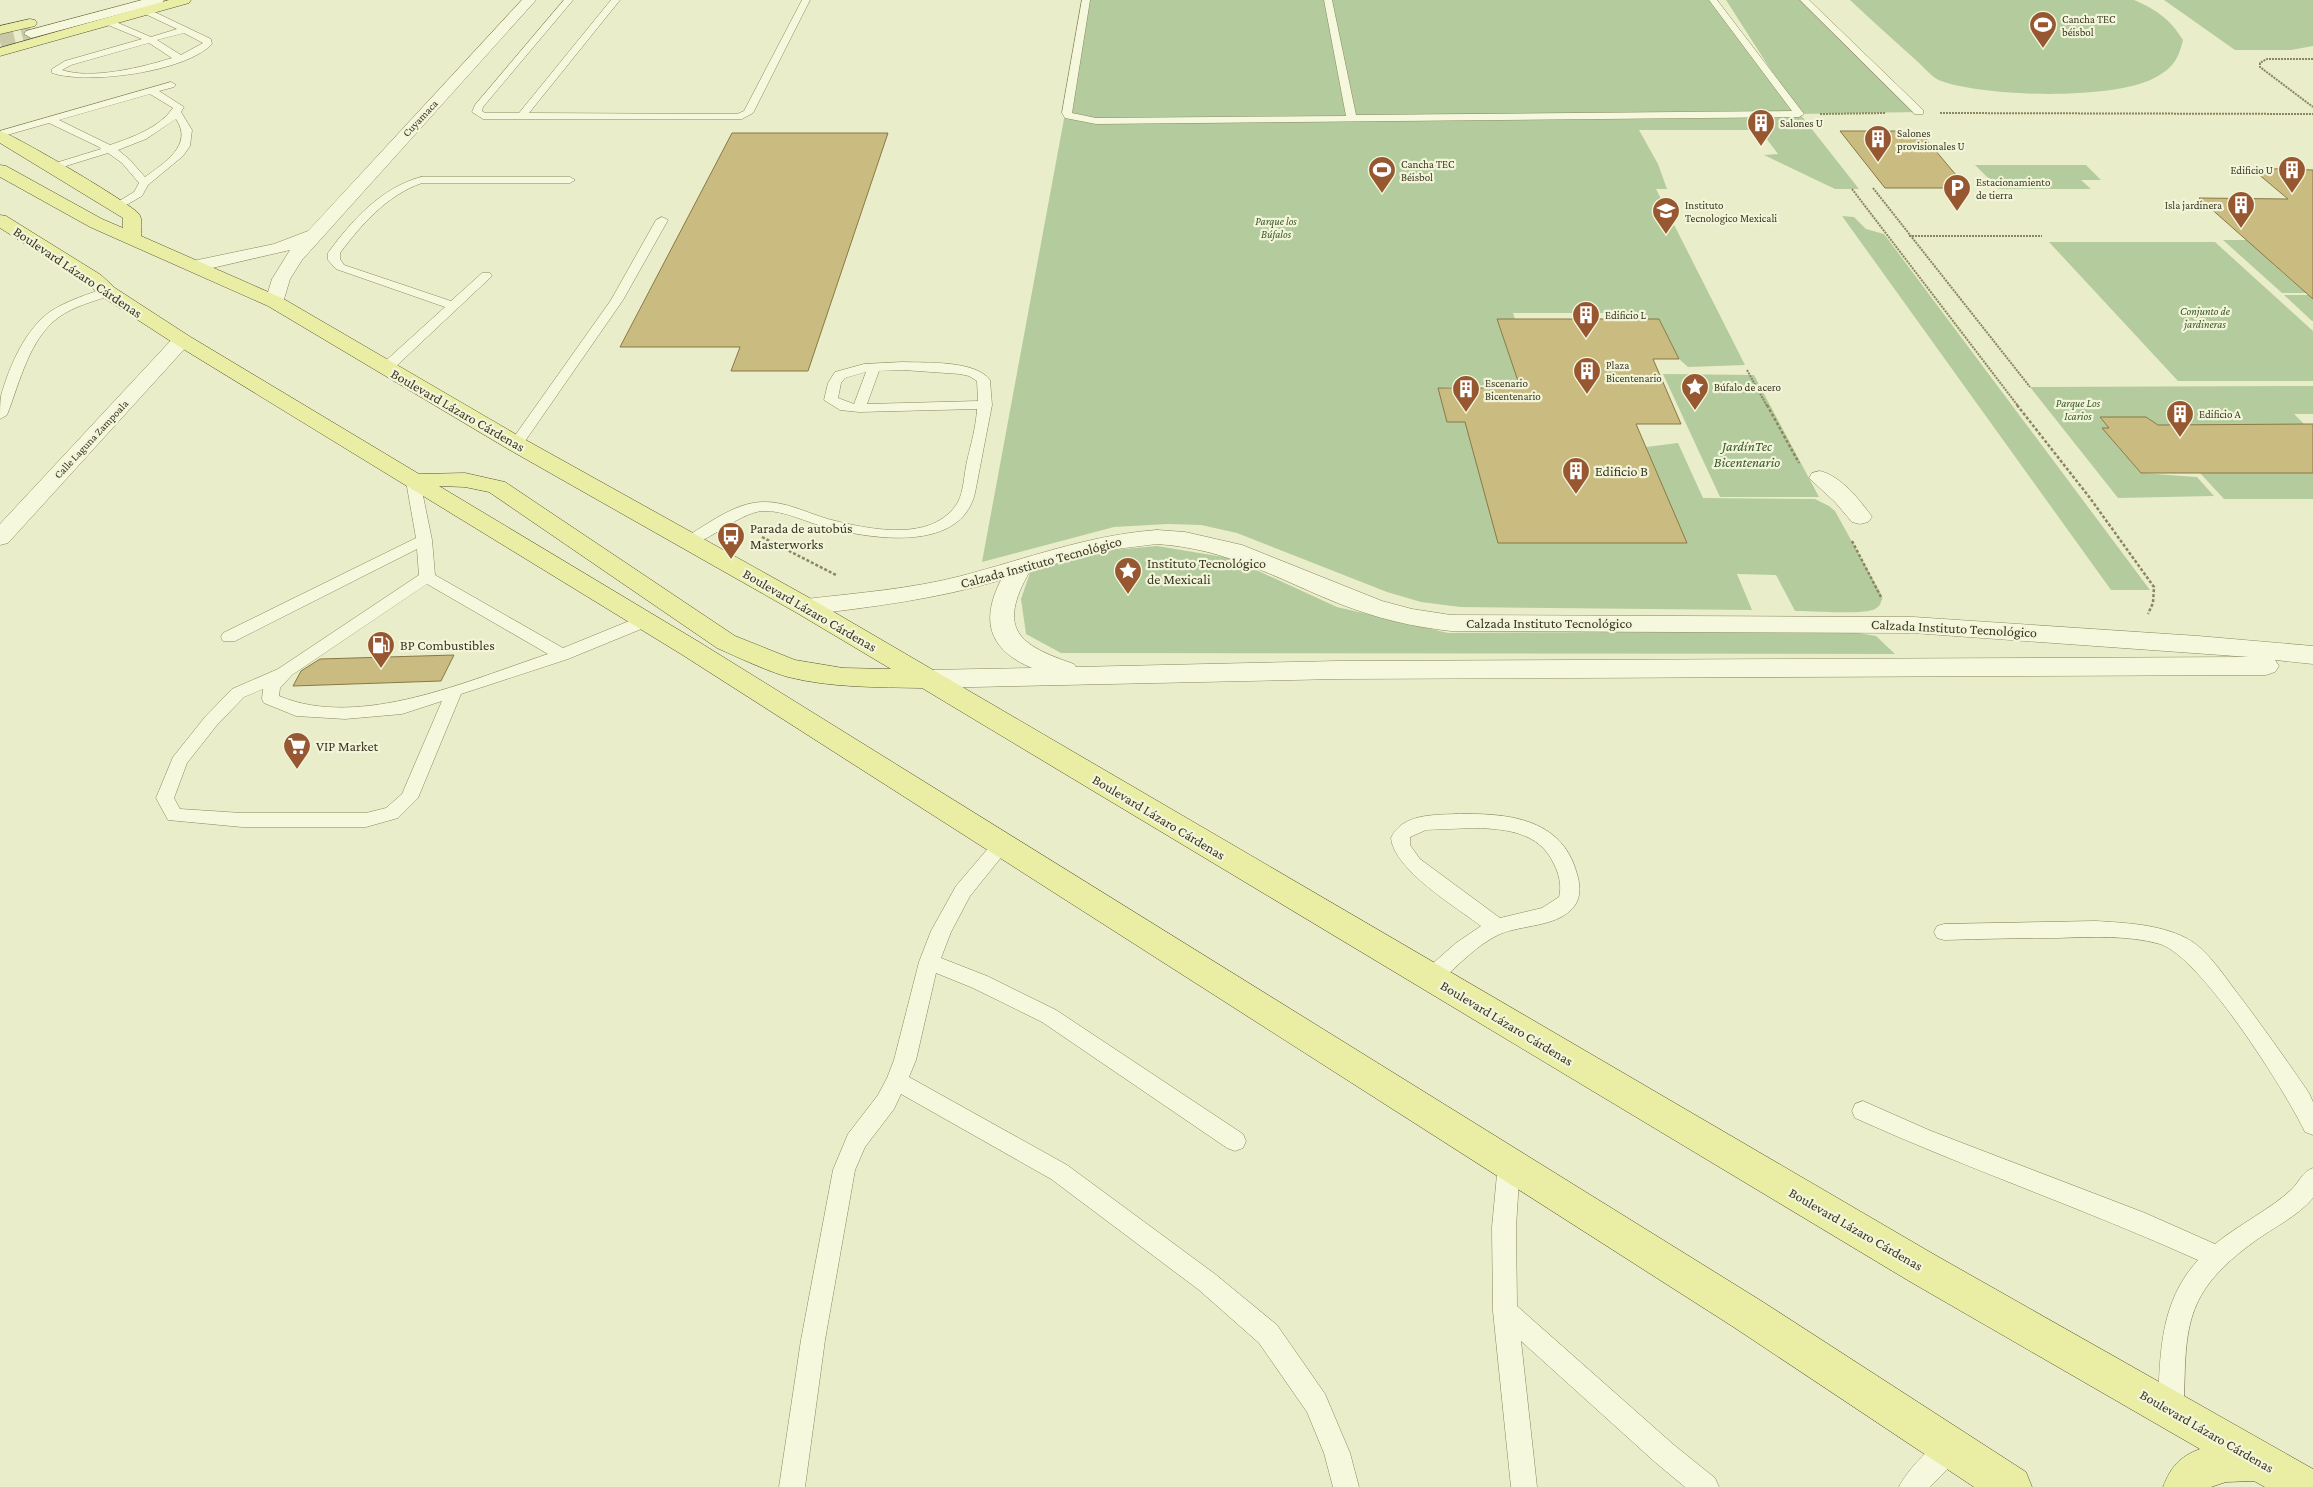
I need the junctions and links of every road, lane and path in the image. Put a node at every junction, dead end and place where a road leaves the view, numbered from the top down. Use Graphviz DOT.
graph roads {
  1 [pos="113,0"];
  2 [pos="157,0"];
  3 [pos="184,0"];
  4 [pos="528,0"];
  5 [pos="570,0"];
  6 [pos="616,0"];
  7 [pos="806,0"];
  8 [pos="1086,0"];
  9 [pos="1328,0"];
  10 [pos="1713,0"];
  11 [pos="1804,0"];
  12 [pos="141,5"];
  13 [pos="106,21"];
  14 [pos="31,28"];
  15 [pos="184,30"];
  16 [pos="0,31"];
  17 [pos="0,37"];
  18 [pos="150,39"];
  19 [pos="0,52"];
  20 [pos="180,59"];
  21 [pos="2313,59"];
  22 [pos="171,85"];
  23 [pos="152,91"];
  24 [pos="2313,107"];
  25 [pos="1919,112"];
  26 [pos="177,114"];
  27 [pos="1800,114"];
  28 [pos="2313,114"];
  29 [pos="522,116"];
  30 [pos="1351,117"];
  31 [pos="50,120"];
  32 [pos="0,135"];
  33 [pos="110,149"];
  34 [pos="53,167"];
  35 [pos="0,170"];
  36 [pos="570,180"];
  37 [pos="144,183"];
  38 [pos="1873,188"];
  39 [pos="1852,189"];
  40 [pos="117,206"];
  41 [pos="0,220"];
  42 [pos="662,220"];
  43 [pos="13,234"];
  44 [pos="312,235"];
  45 [pos="1909,236"];
  46 [pos="2042,236"];
  47 [pos="132,238"];
  48 [pos="195,266"];
  49 [pos="486,276"];
  50 [pos="108,292"];
  51 [pos="275,302"];
  52 [pos="453,306"];
  53 [pos="182,340"];
  54 [pos="874,367"];
  55 [pos="386,368"];
  56 [pos="1747,370"];
  57 [pos="2030,387"];
  58 [pos="985,405"];
  59 [pos="859,408"];
  60 [pos="0,415"];
  61 [pos="516,444"];
  62 [pos="1800,464"];
  63 [pos="1820,478"];
  64 [pos="414,481"];
  65 [pos="1860,517"];
  66 [pos="0,538"];
  67 [pos="424,540"];
  68 [pos="689,541"];
  69 [pos="1020,568"];
  70 [pos="427,577"];
  71 [pos="806,607"];
  72 [pos="2147,617"];
  73 [pos="645,621"];
  74 [pos="1883,624"];
  75 [pos="229,637"];
  76 [pos="562,655"];
  77 [pos="2313,655"];
  78 [pos="2313,665"];
  79 [pos="1907,668"];
  80 [pos="286,671"];
  81 [pos="1079,675"];
  82 [pos="928,679"];
  83 [pos="454,692"];
  84 [pos="1003,844"];
  85 [pos="1496,926"];
  86 [pos="1944,932"];
  87 [pos="929,962"];
  88 [pos="1430,978"];
  89 [pos="898,1081"];
  90 [pos="1863,1110"];
  91 [pos="2313,1125"];
  92 [pos="1235,1141"];
  93 [pos="1509,1164"];
  94 [pos="2313,1178"];
  95 [pos="2217,1257"];
  96 [pos="1505,1311"];
  97 [pos="2170,1410"];
  98 [pos="1951,1447"];
  99 [pos="2258,1460"];
  100 [pos="792,1487"];
  101 [pos="1346,1487"];
  102 [pos="1524,1487"];
  103 [pos="1706,1487"];
  104 [pos="1912,1487"];
  105 [pos="2012,1487"];
  106 [pos="2184,1487"];
  107 [pos="2305,1487"];
  1 -- 14 [label="street"];
  2 -- 14 [label="street"];
  3 -- 12 [label="main road"];
  4 -- 44 [label="street, Cuyamaca"];
  5 -- 29 [label="lane"];
  6 -- 29 [label="lane"];
  7 -- 29 [label="lane"];
  8 -- 30 [label="lane"];
  9 -- 30 [label="lane"];
  10 -- 27 [label="lane"];
  11 -- 25 [label="lane"];
  12 -- 13 [label="main road"];
  12 -- 15 [label="lane"];
  12 -- 17 [label="main road"];
  13 -- 18 [label="lane"];
  13 -- 19 [label="main road"];
  14 -- 16 [label="street"];
  15 -- 18 [label="lane"];
  15 -- 20 [label="lane"];
  18 -- 20 [label="lane"];
  18 -- 20 [label="lane"];
  21 -- 24 [label="path"];
  22 -- 23 [label="lane"];
  23 -- 26 [label="lane"];
  23 -- 31 [label="lane"];
  25 -- 27 [label="path"];
  25 -- 28 [label="path"];
  26 -- 33 [label="lane"];
  26 -- 37 [label="lane"];
  27 -- 30 [label="lane"];
  31 -- 32 [label="lane"];
  31 -- 33 [label="lane"];
  32 -- 34 [label="main road"];
  33 -- 34 [label="lane"];
  33 -- 37 [label="lane"];
  34 -- 40 [label="main road"];
  35 -- 47 [label="main road, Boulevard Lázaro Cárdenas"];
  36 -- 52 [label="lane"];
  37 -- 40 [label="lane"];
  38 -- 45 [label="path"];
  39 -- 72 [label="path"];
  40 -- 47 [label="main road"];
  41 -- 43 [label="main road, Boulevard Lázaro Cárdenas"];
  42 -- 61 [label="lane"];
  43 -- 50 [label="main road, Boulevard Lázaro Cárdenas"];
  44 -- 48 [label="street"];
  44 -- 51 [label="street, Cuyamaca"];
  45 -- 46 [label="path"];
  45 -- 57 [label="path"];
  47 -- 48 [label="main road, Boulevard Lázaro Cárdenas"];
  48 -- 51 [label="main road, Boulevard Lázaro Cárdenas"];
  49 -- 52 [label="lane"];
  50 -- 53 [label="main road, Boulevard Lázaro Cárdenas"];
  50 -- 60 [label="lane"];
  51 -- 55 [label="main road, Boulevard Lázaro Cárdenas"];
  52 -- 55 [label="lane"];
  53 -- 64 [label="main road, Boulevard Lázaro Cárdenas"];
  53 -- 66 [label="street, Calle Laguna Zampoala"];
  54 -- 58 [label="lane"];
  54 -- 59 [label="lane"];
  54 -- 59 [label="lane"];
  55 -- 61 [label="main road, Boulevard Lázaro Cárdenas"];
  56 -- 62 [label="path"];
  58 -- 59 [label="lane"];
  58 -- 68 [label="lane"];
  61 -- 68 [label="main road, Boulevard Lázaro Cárdenas"];
  63 -- 65 [label="street"];
  64 -- 67 [label="lane"];
  64 -- 73 [label="main road, Boulevard Lázaro Cárdenas"];
  64 -- 82 [label="main road"];
  67 -- 70 [label="lane"];
  67 -- 75 [label="lane"];
  68 -- 71 [label="main road, Boulevard Lázaro Cárdenas"];
  69 -- 71 [label="street, Calzada Instituto Tecnológico"];
  69 -- 74 [label="street, Calzada Instituto Tecnológico"];
  69 -- 81 [label="street"];
  70 -- 76 [label="lane"];
  70 -- 80 [label="lane"];
  71 -- 82 [label="main road, Boulevard Lázaro Cárdenas"];
  73 -- 76 [label="lane"];
  73 -- 84 [label="main road, Boulevard Lázaro Cárdenas"];
  74 -- 77 [label="street, Calzada Instituto Tecnológico"];
  74 -- 79 [label="street"];
  76 -- 83 [label="lane"];
  78 -- 79 [label="street"];
  79 -- 81 [label="street"];
  80 -- 83 [label="lane"];
  80 -- 83 [label="lane"];
  81 -- 82 [label="street"];
  82 -- 88 [label="main road, Boulevard Lázaro Cárdenas"];
  84 -- 87 [label="lane"];
  84 -- 93 [label="main road, Boulevard Lázaro Cárdenas"];
  85 -- 85 [label="lane"];
  85 -- 88 [label="lane"];
  86 -- 91 [label="lane"];
  87 -- 89 [label="lane"];
  87 -- 92 [label="lane"];
  88 -- 97 [label="main road, Boulevard Lázaro Cárdenas"];
  89 -- 100 [label="lane"];
  89 -- 101 [label="lane"];
  90 -- 95 [label="lane"];
  93 -- 96 [label="lane"];
  93 -- 98 [label="main road, Boulevard Lázaro Cárdenas"];
  94 -- 95 [label="lane"];
  95 -- 97 [label="lane"];
  96 -- 102 [label="lane"];
  96 -- 103 [label="lane"];
  97 -- 99 [label="main road, Boulevard Lázaro Cárdenas"];
  98 -- 104 [label="lane"];
  98 -- 105 [label="main road, Boulevard Lázaro Cárdenas"];
  99 -- 106 [label="main road"];
  99 -- 107 [label="main road, Boulevard Lázaro Cárdenas"];
}
